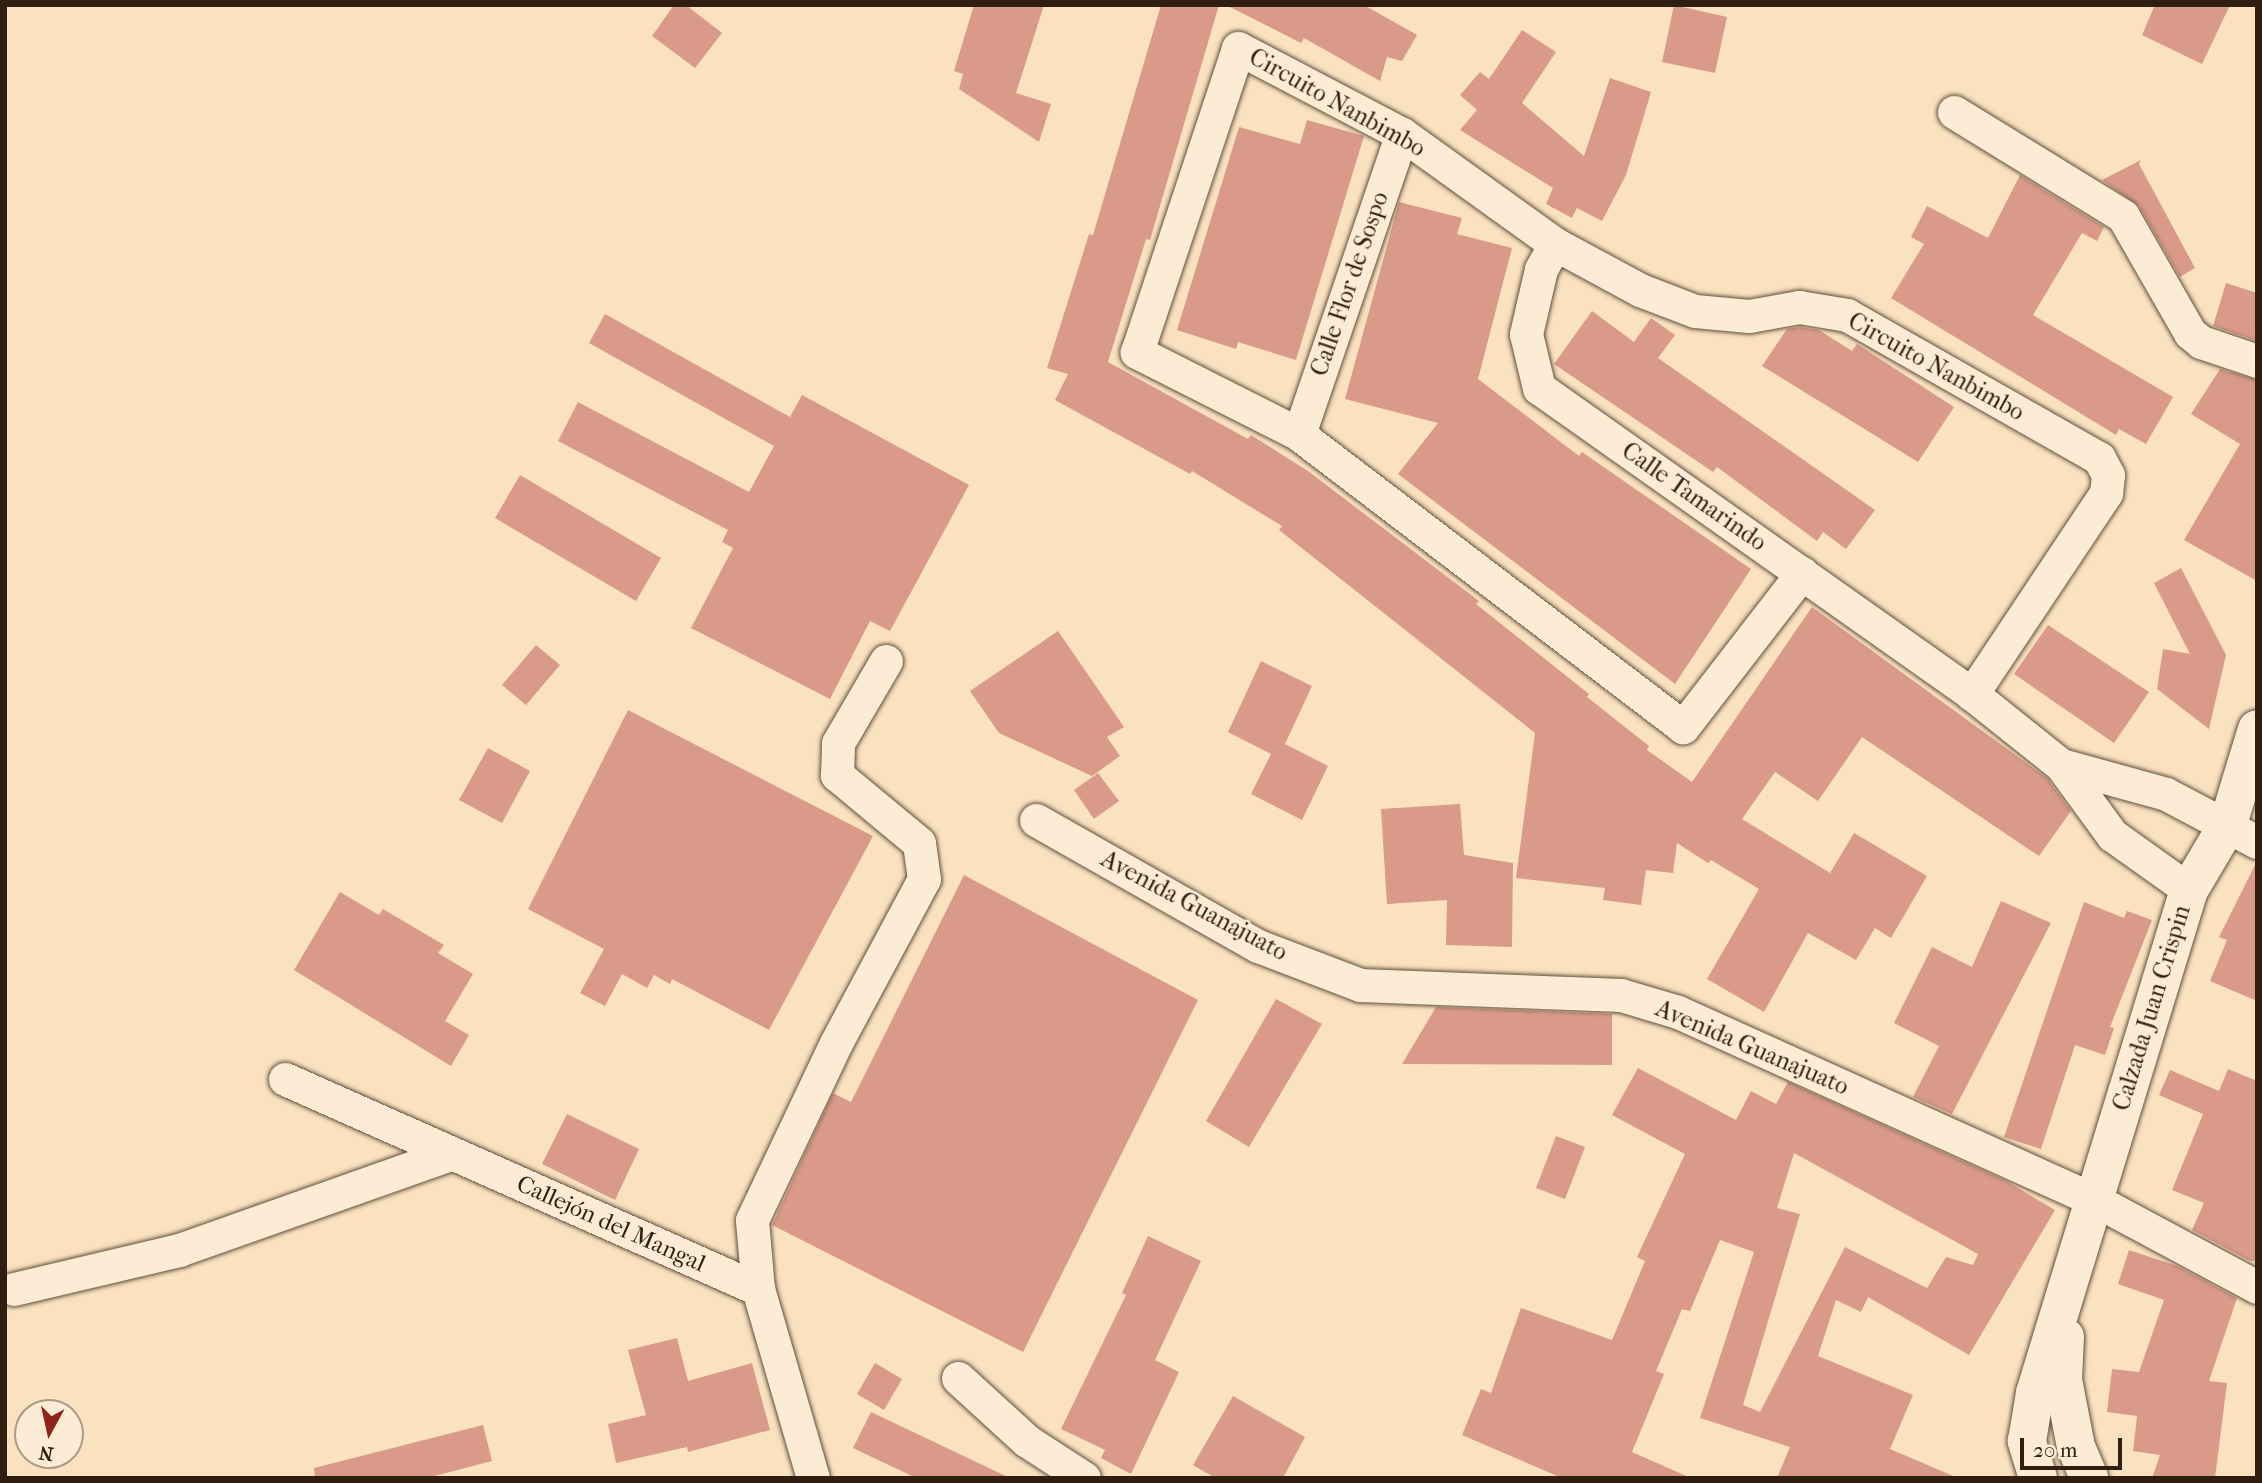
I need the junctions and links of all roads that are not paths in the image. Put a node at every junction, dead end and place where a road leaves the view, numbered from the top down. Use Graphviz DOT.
graph roads {
  1 [pos="1954,112"];
  2 [pos="1402,134"];
  3 [pos="1555,244"];
  4 [pos="2257,361"];
  5 [pos="1299,434"];
  6 [pos="1802,572"];
  7 [pos="886,661"];
  8 [pos="1972,694"];
  9 [pos="2257,729"];
  10 [pos="2061,765"];
  11 [pos="1036,820"];
  12 [pos="2242,833"];
  13 [pos="2189,890"];
  14 [pos="285,1079"];
  15 [pos="450,1154"];
  16 [pos="2093,1199"];
  17 [pos="2257,1287"];
  18 [pos="14,1289"];
  19 [pos="758,1289"];
  20 [pos="2067,1294"];
  21 [pos="958,1378"];
  22 [pos="813,1478"];
  23 [pos="1084,1478"];
  24 [pos="2038,1478"];
  25 [pos="2089,1478"];
  1 -- 4 [label="street"];
  2 -- 3 [label="street, Circuito Nanbimbo"];
  2 -- 5 [label="street, Calle Flor de Sospo"];
  2 -- 5 [label="street, Circuito Nanbimbo"];
  3 -- 6 [label="street, Calle Tamarindo"];
  3 -- 8 [label="street, Circuito Nanbimbo"];
  5 -- 6 [label="street, Circuito Nanbimbo"];
  6 -- 8 [label="street, Calle Tamarindo"];
  7 -- 19 [label="street"];
  8 -- 10 [label="street"];
  9 -- 12 [label="main road, Calzada Juan Crispin"];
  10 -- 12 [label="street"];
  10 -- 13 [label="street"];
  11 -- 16 [label="street, Avenida Guanajuato"];
  12 -- 13 [label="main road, Calzada Juan Crispin"];
  13 -- 16 [label="main road, Calzada Juan Crispin"];
  14 -- 15 [label="street, Callejón del Mangal"];
  15 -- 18 [label="street"];
  15 -- 19 [label="street, Callejón del Mangal"];
  16 -- 17 [label="street, Avenida Guanajuato"];
  16 -- 20 [label="main road, Calzada Juan Crispin"];
  19 -- 22 [label="street"];
  20 -- 24 [label="main road, Calzada Juan Crispin"];
  20 -- 25 [label="main road, Calzada Juan Crispin"];
  21 -- 23 [label="street"];
}
